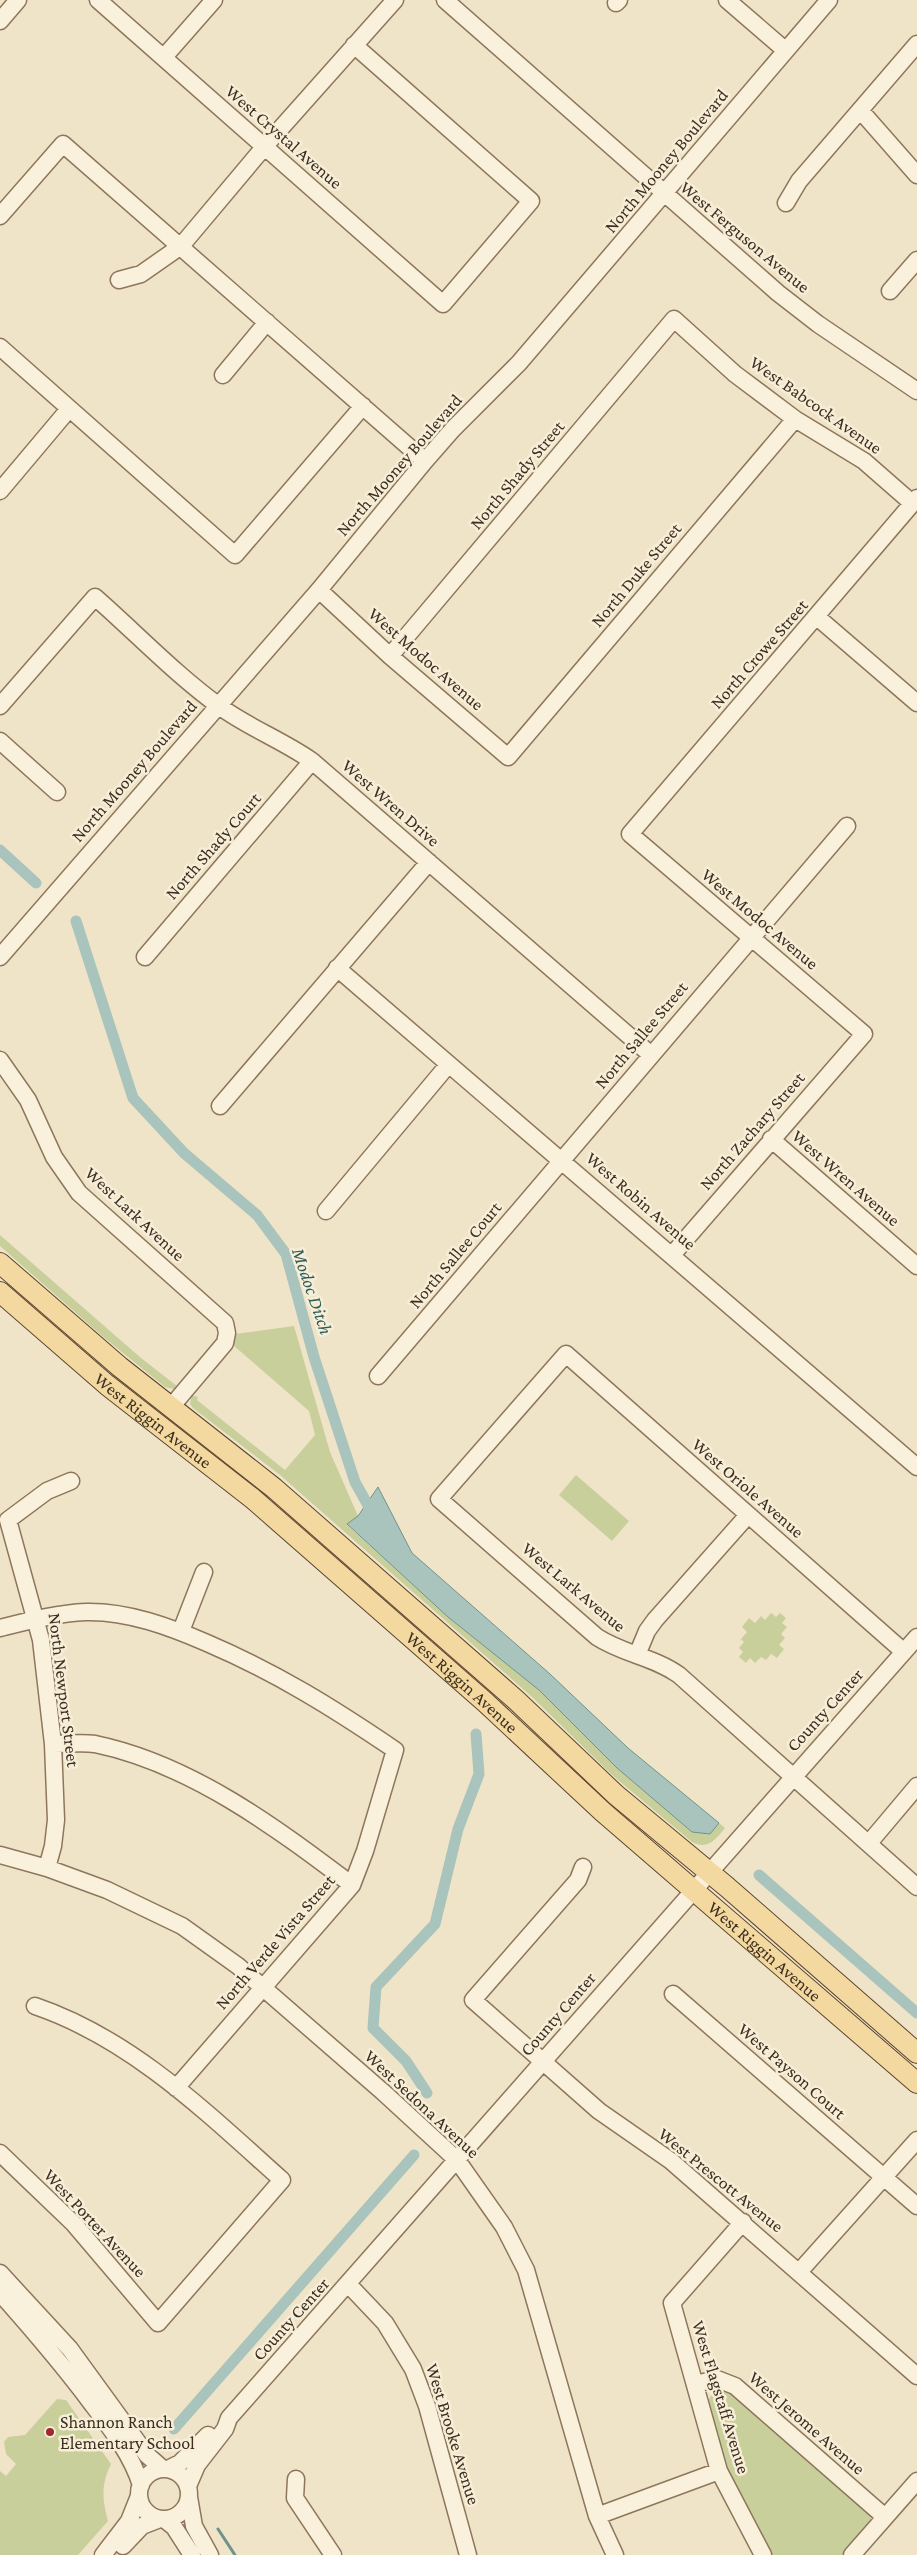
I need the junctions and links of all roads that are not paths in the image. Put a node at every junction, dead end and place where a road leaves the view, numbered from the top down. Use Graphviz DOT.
graph roads {
  1 [pos="18,0"];
  2 [pos="98,0"];
  3 [pos="214,0"];
  4 [pos="396,0"];
  5 [pos="445,0"];
  6 [pos="727,0"];
  7 [pos="829,0"];
  8 [pos="0,21"];
  9 [pos="917,44"];
  10 [pos="354,45"];
  11 [pos="786,50"];
  12 [pos="164,57"];
  13 [pos="860,110"];
  14 [pos="264,146"];
  15 [pos="917,175"];
  16 [pos="664,194"];
  17 [pos="786,203"];
  18 [pos="0,216"];
  19 [pos="182,246"];
  20 [pos="917,260"];
  21 [pos="119,280"];
  22 [pos="890,291"];
  23 [pos="674,320"];
  24 [pos="267,322"];
  25 [pos="0,347"];
  26 [pos="223,375"];
  27 [pos="917,391"];
  28 [pos="363,406"];
  29 [pos="70,409"];
  30 [pos="795,419"];
  31 [pos="425,461"];
  32 [pos="0,491"];
  33 [pos="915,500"];
  34 [pos="319,590"];
  35 [pos="817,617"];
  36 [pos="390,656"];
  37 [pos="917,703"];
  38 [pos="218,705"];
  39 [pos="0,706"];
  40 [pos="0,741"];
  41 [pos="508,758"];
  42 [pos="312,761"];
  43 [pos="57,792"];
  44 [pos="847,826"];
  45 [pos="630,834"];
  46 [pos="429,862"];
  47 [pos="750,936"];
  48 [pos="3,948"];
  49 [pos="145,957"];
  50 [pos="337,968"];
  51 [pos="864,1034"];
  52 [pos="650,1054"];
  53 [pos="0,1060"];
  54 [pos="448,1064"];
  55 [pos="220,1106"];
  56 [pos="771,1139"];
  57 [pos="562,1160"];
  58 [pos="326,1211"];
  59 [pos="672,1254"];
  60 [pos="0,1263"];
  61 [pos="917,1266"];
  62 [pos="0,1292"];
  63 [pos="566,1354"];
  64 [pos="378,1376"];
  65 [pos="171,1407"];
  66 [pos="917,1467"];
  67 [pos="71,1481"];
  68 [pos="748,1514"];
  69 [pos="204,1572"];
  70 [pos="36,1620"];
  71 [pos="0,1628"];
  72 [pos="181,1632"];
  73 [pos="917,1637"];
  74 [pos="904,1652"];
  75 [pos="637,1655"];
  76 [pos="53,1744"];
  77 [pos="793,1776"];
  78 [pos="917,1786"];
  79 [pos="869,1843"];
  80 [pos="0,1855"];
  81 [pos="583,1867"];
  82 [pos="47,1868"];
  83 [pos="709,1871"];
  84 [pos="352,1885"];
  85 [pos="917,1887"];
  86 [pos="693,1889"];
  87 [pos="262,1988"];
  88 [pos="673,1994"];
  89 [pos="35,2006"];
  90 [pos="917,2053"];
  91 [pos="543,2061"];
  92 [pos="917,2083"];
  93 [pos="176,2088"];
  94 [pos="917,2140"];
  95 [pos="0,2153"];
  96 [pos="457,2160"];
  97 [pos="884,2177"];
  98 [pos="917,2206"];
  99 [pos="742,2222"];
  100 [pos="800,2272"];
  101 [pos="0,2273"];
  102 [pos="348,2284"];
  103 [pos="0,2293"];
  104 [pos="917,2376"];
  105 [pos="695,2384"];
  106 [pos="229,2418"];
  107 [pos="165,2469"];
  108 [pos="718,2470"];
  109 [pos="296,2479"];
  110 [pos="917,2481"];
  111 [pos="140,2491"];
  112 [pos="189,2492"];
  113 [pos="597,2516"];
  114 [pos="885,2517"];
  115 [pos="162,2519"];
  116 [pos="103,2555"];
  117 [pos="115,2555"];
  118 [pos="192,2555"];
  119 [pos="210,2555"];
  120 [pos="333,2555"];
  121 [pos="468,2555"];
  122 [pos="615,2555"];
  123 [pos="763,2555"];
  124 [pos="852,2555"];
  1 -- 8 [label="street"];
  2 -- 12 [label="street, West Crystal Avenue"];
  3 -- 12 [label="street"];
  4 -- 10 [label="street"];
  5 -- 16 [label="street, West Ferguson Avenue"];
  6 -- 11 [label="street"];
  7 -- 11 [label="street, North Mooney Boulevard"];
  9 -- 13 [label="street"];
  10 -- 14 [label="street"];
  10 -- 14 [label="street, West Crystal Avenue"];
  11 -- 16 [label="street, North Mooney Boulevard"];
  12 -- 14 [label="street, West Crystal Avenue"];
  13 -- 15 [label="street"];
  13 -- 17 [label="street"];
  14 -- 19 [label="street"];
  16 -- 27 [label="street, West Ferguson Avenue"];
  16 -- 31 [label="street, North Mooney Boulevard"];
  18 -- 19 [label="street"];
  19 -- 21 [label="street"];
  19 -- 24 [label="street"];
  20 -- 22 [label="street"];
  23 -- 30 [label="street, West Babcock Avenue"];
  23 -- 36 [label="street, North Shady Street"];
  24 -- 26 [label="street"];
  24 -- 28 [label="street"];
  25 -- 29 [label="street"];
  28 -- 29 [label="street"];
  28 -- 31 [label="street"];
  29 -- 32 [label="street"];
  30 -- 33 [label="street, West Babcock Avenue"];
  30 -- 41 [label="street, North Duke Street"];
  31 -- 34 [label="street, North Mooney Boulevard"];
  33 -- 35 [label="street, North Crowe Street"];
  34 -- 36 [label="street, West Modoc Avenue"];
  34 -- 38 [label="street, North Mooney Boulevard"];
  35 -- 37 [label="street"];
  35 -- 45 [label="street, North Crowe Street"];
  36 -- 41 [label="street, West Modoc Avenue"];
  38 -- 39 [label="street, West Wren Drive"];
  38 -- 42 [label="street, West Wren Drive"];
  38 -- 48 [label="street, North Mooney Boulevard"];
  40 -- 43 [label="street"];
  42 -- 46 [label="street, West Wren Drive"];
  42 -- 49 [label="street, North Shady Court"];
  44 -- 47 [label="street"];
  45 -- 47 [label="street, West Modoc Avenue"];
  46 -- 50 [label="street"];
  46 -- 52 [label="street, West Wren Drive"];
  47 -- 51 [label="street, West Modoc Avenue"];
  47 -- 52 [label="street, North Sallee Street"];
  50 -- 54 [label="street, West Robin Avenue"];
  50 -- 55 [label="street"];
  51 -- 56 [label="street, North Zachary Street"];
  52 -- 57 [label="street, North Sallee Street"];
  53 -- 65 [label="street, West Lark Avenue"];
  54 -- 57 [label="street, West Robin Avenue"];
  54 -- 58 [label="street"];
  56 -- 59 [label="street, North Zachary Street"];
  56 -- 61 [label="street, West Wren Avenue"];
  57 -- 59 [label="street, West Robin Avenue"];
  57 -- 64 [label="street, North Sallee Court"];
  59 -- 66 [label="street, West Robin Avenue"];
  60 -- 65 [label="main road, West Riggin Avenue"];
  62 -- 86 [label="main road, West Riggin Avenue"];
  63 -- 68 [label="street, West Oriole Avenue"];
  63 -- 75 [label="street, West Lark Avenue"];
  65 -- 83 [label="main road, West Riggin Avenue"];
  67 -- 70 [label="street, North Newport Street"];
  68 -- 74 [label="street, West Oriole Avenue"];
  68 -- 75 [label="street"];
  69 -- 72 [label="street"];
  70 -- 71 [label="street"];
  70 -- 72 [label="street"];
  70 -- 76 [label="street, North Newport Street"];
  72 -- 84 [label="street, North Verde Vista Street"];
  73 -- 74 [label="street, County Center"];
  74 -- 77 [label="street, County Center"];
  75 -- 77 [label="street, West Lark Avenue"];
  76 -- 82 [label="street, North Newport Street"];
  76 -- 84 [label="street"];
  77 -- 79 [label="street, West Lark Avenue"];
  77 -- 83 [label="street, County Center"];
  78 -- 79 [label="street"];
  79 -- 85 [label="street, West Lark Avenue"];
  80 -- 82 [label="street, West Sedona Avenue"];
  81 -- 91 [label="street, West Prescott Avenue"];
  82 -- 87 [label="street, West Sedona Avenue"];
  83 -- 86 [label="street, County Center"];
  83 -- 90 [label="main road, West Riggin Avenue"];
  84 -- 87 [label="street, North Verde Vista Street"];
  86 -- 91 [label="street, County Center"];
  86 -- 92 [label="main road, West Riggin Avenue"];
  87 -- 93 [label="street, North Verde Vista Street"];
  87 -- 96 [label="street, West Sedona Avenue"];
  88 -- 97 [label="street, West Payson Court"];
  89 -- 93 [label="street"];
  91 -- 96 [label="street, County Center"];
  91 -- 99 [label="street, West Prescott Avenue"];
  93 -- 95 [label="street, West Porter Avenue"];
  94 -- 97 [label="street"];
  96 -- 102 [label="street, County Center"];
  96 -- 113 [label="street, West Sedona Avenue"];
  97 -- 98 [label="street, West Payson Court"];
  97 -- 100 [label="street"];
  99 -- 100 [label="street, West Prescott Avenue"];
  99 -- 105 [label="street, West Flagstaff Avenue"];
  100 -- 104 [label="street, West Prescott Avenue"];
  101 -- 107 [label="street"];
  102 -- 106 [label="street, County Center"];
  102 -- 121 [label="street, West Brooke Avenue"];
  103 -- 111 [label="street"];
  105 -- 108 [label="street, West Flagstaff Avenue"];
  105 -- 114 [label="street, West Jerome Avenue"];
  106 -- 107 [label="street, County Center"];
  106 -- 112 [label="street, County Center"];
  107 -- 111 [label="street"];
  107 -- 112 [label="street"];
  108 -- 113 [label="street"];
  108 -- 123 [label="street, West Flagstaff Avenue"];
  109 -- 120 [label="street"];
  110 -- 114 [label="street"];
  111 -- 115 [label="street"];
  111 -- 116 [label="street"];
  112 -- 115 [label="street"];
  112 -- 119 [label="street"];
  113 -- 122 [label="street, West Sedona Avenue"];
  114 -- 124 [label="street"];
  115 -- 117 [label="street"];
  115 -- 118 [label="street"];
}
